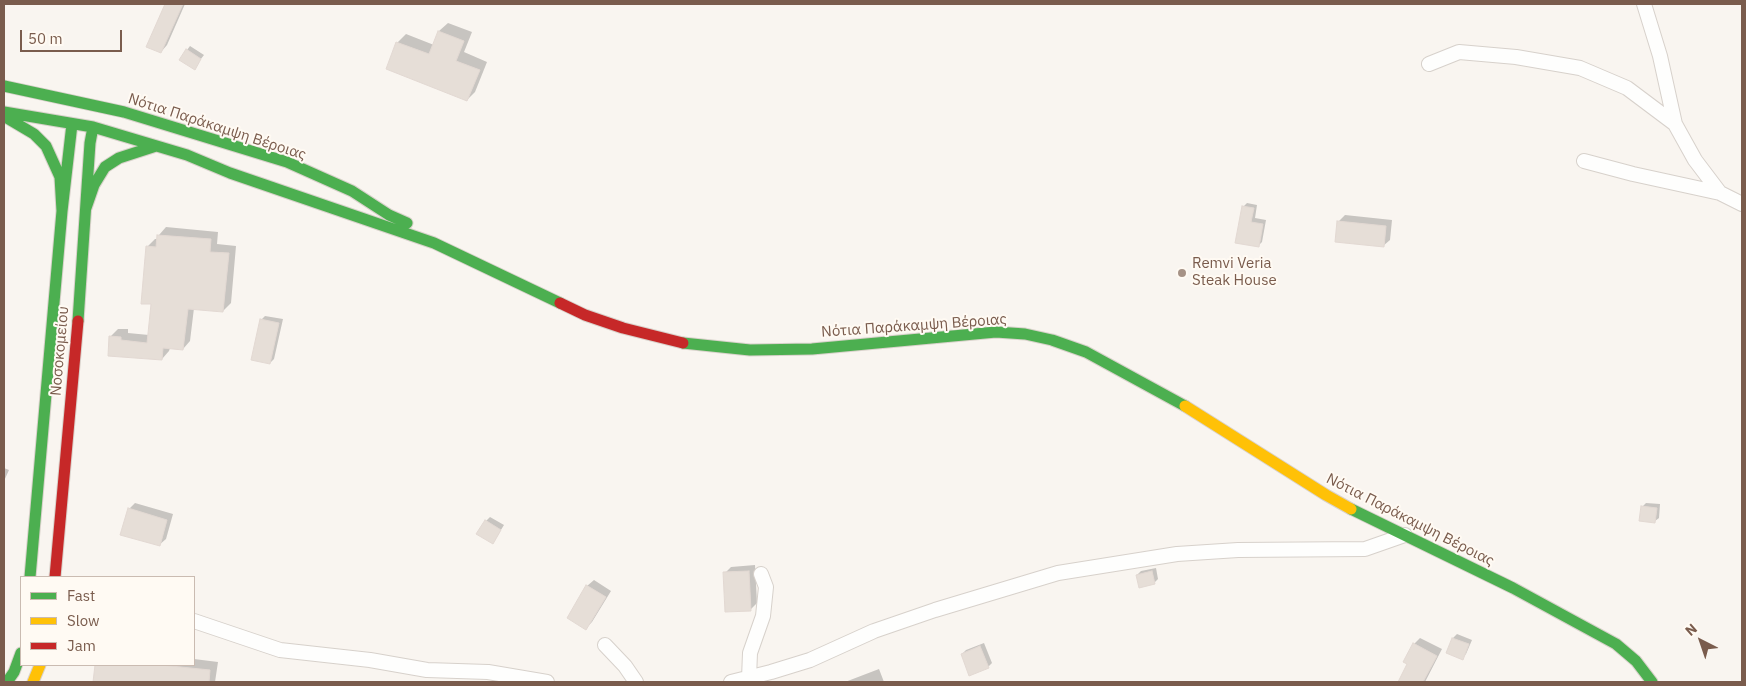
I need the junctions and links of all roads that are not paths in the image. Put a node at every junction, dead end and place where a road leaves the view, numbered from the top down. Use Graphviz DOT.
graph roads {
  1 [pos="1644,4"];
  2 [pos="1429,64"];
  3 [pos="4,86"];
  4 [pos="92,104"];
  5 [pos="4,112"];
  6 [pos="4,117"];
  7 [pos="72,124"];
  8 [pos="1675,124"];
  9 [pos="93,127"];
  10 [pos="156,146"];
  11 [pos="1584,161"];
  12 [pos="1720,193"];
  13 [pos="1742,204"];
  14 [pos="86,208"];
  15 [pos="62,211"];
  16 [pos="434,243"];
  17 [pos="1405,535"];
  18 [pos="761,574"];
  19 [pos="30,576"];
  20 [pos="55,576"];
  21 [pos="195,621"];
  22 [pos="605,645"];
  23 [pos="20,656"];
  24 [pos="40,666"];
  25 [pos="749,678"];
  26 [pos="7,682"];
  27 [pos="33,682"];
  28 [pos="547,682"];
  29 [pos="636,682"];
  30 [pos="731,682"];
  31 [pos="1652,682"];
  1 -- 8 [label="street"];
  2 -- 8 [label="street"];
  3 -- 4 [label="main road, Νότια Παράκαμψη Βέροιας"];
  4 -- 7 [label="main road"];
  4 -- 9 [label="main road, Νοσοκομείου"];
  4 -- 16 [label="main road, Νότια Παράκαμψη Βέροιας"];
  5 -- 7 [label="main road, Νότια Παράκαμψη Βέροιας"];
  6 -- 15 [label="main road"];
  7 -- 9 [label="main road, Νότια Παράκαμψη Βέροιας"];
  7 -- 15 [label="main road"];
  8 -- 12 [label="street"];
  9 -- 10 [label="main road, Νότια Παράκαμψη Βέροιας"];
  9 -- 14 [label="main road, Νοσοκομείου"];
  10 -- 14 [label="main road"];
  10 -- 16 [label="main road, Νότια Παράκαμψη Βέροιας"];
  11 -- 12 [label="street"];
  12 -- 13 [label="street"];
  14 -- 20 [label="main road, Νοσοκομείου"];
  15 -- 19 [label="main road, Νοσοκομείου"];
  16 -- 17 [label="main road, Νότια Παράκαμψη Βέροιας"];
  17 -- 25 [label="street"];
  17 -- 31 [label="main road, Νότια Παράκαμψη Βέροιας"];
  18 -- 25 [label="street"];
  21 -- 28 [label="street"];
  22 -- 29 [label="street"];
  23 -- 26 [label="main road"];
  24 -- 27 [label="main road"];
  25 -- 30 [label="street"];
}
